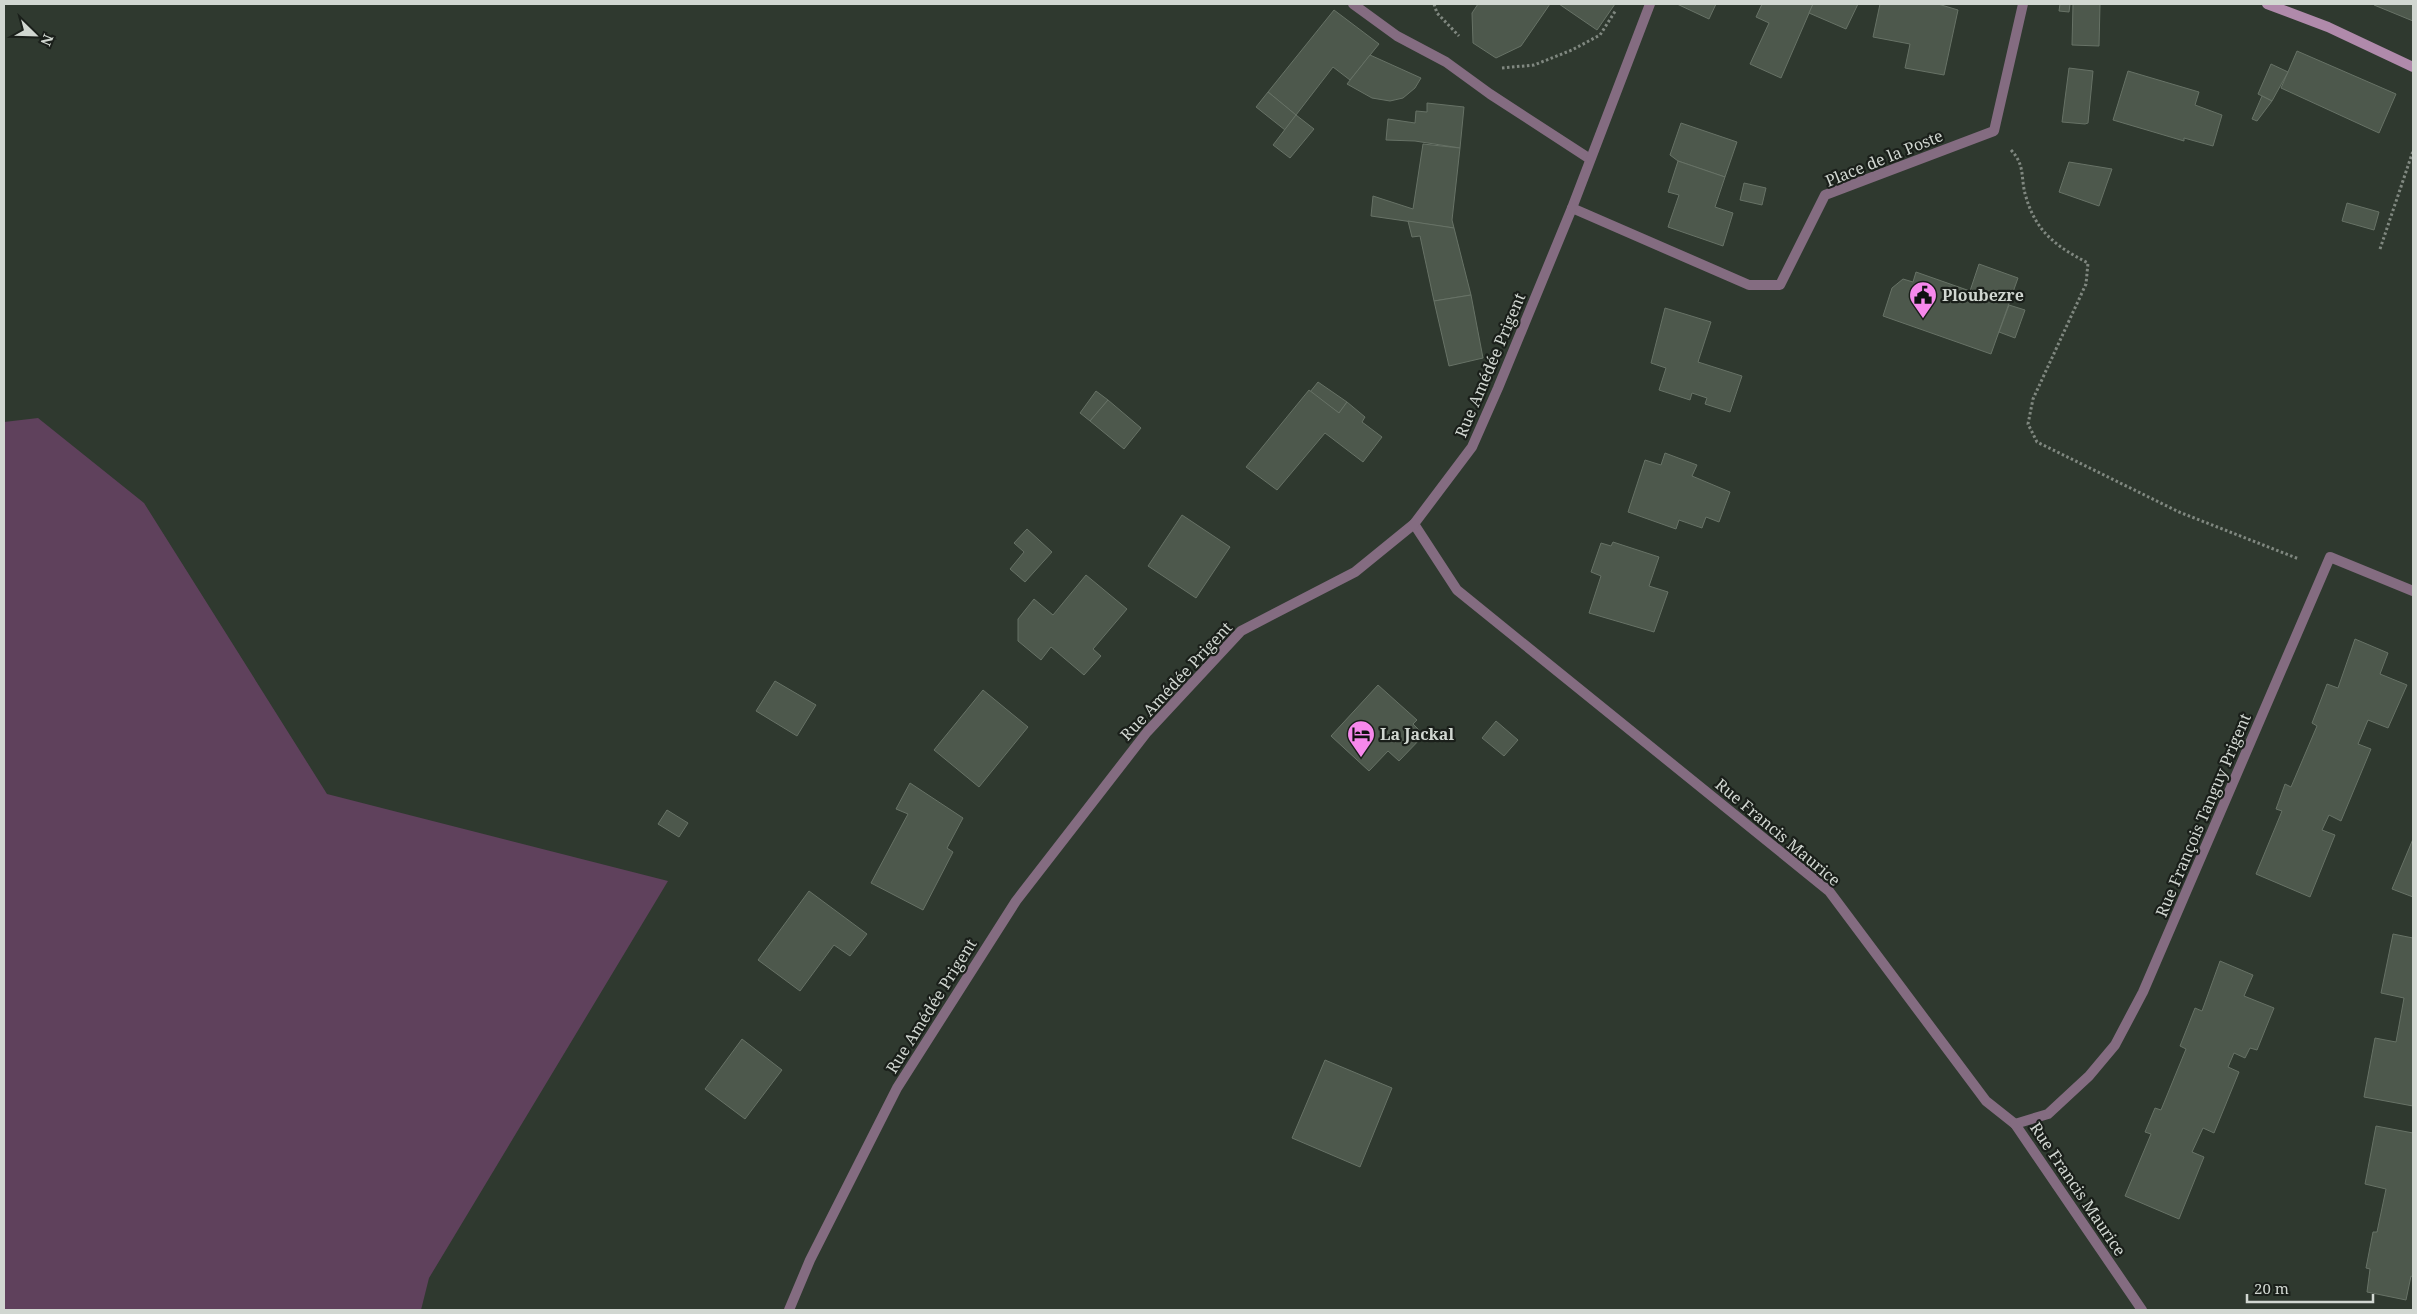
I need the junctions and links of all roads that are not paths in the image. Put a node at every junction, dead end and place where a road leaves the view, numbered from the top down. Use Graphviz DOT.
graph roads {
  1 [pos="1354,4"];
  2 [pos="1650,4"];
  3 [pos="2022,4"];
  4 [pos="2267,4"];
  5 [pos="2413,67"];
  6 [pos="1590,159"];
  7 [pos="1572,208"];
  8 [pos="1414,524"];
  9 [pos="2413,591"];
  10 [pos="2015,1124"];
  11 [pos="789,1310"];
  12 [pos="2142,1310"];
  1 -- 6 [label="street"];
  2 -- 6 [label="street, Rue Amédée Prigent"];
  3 -- 7 [label="street, Place de la Poste"];
  4 -- 5 [label="main road"];
  6 -- 7 [label="street, Rue Amédée Prigent"];
  7 -- 8 [label="street, Rue Amédée Prigent"];
  8 -- 10 [label="street, Rue Francis Maurice"];
  8 -- 11 [label="street, Rue Amédée Prigent"];
  9 -- 10 [label="street, Rue François Tanguy Prigent"];
  10 -- 12 [label="street, Rue Francis Maurice"];
}
